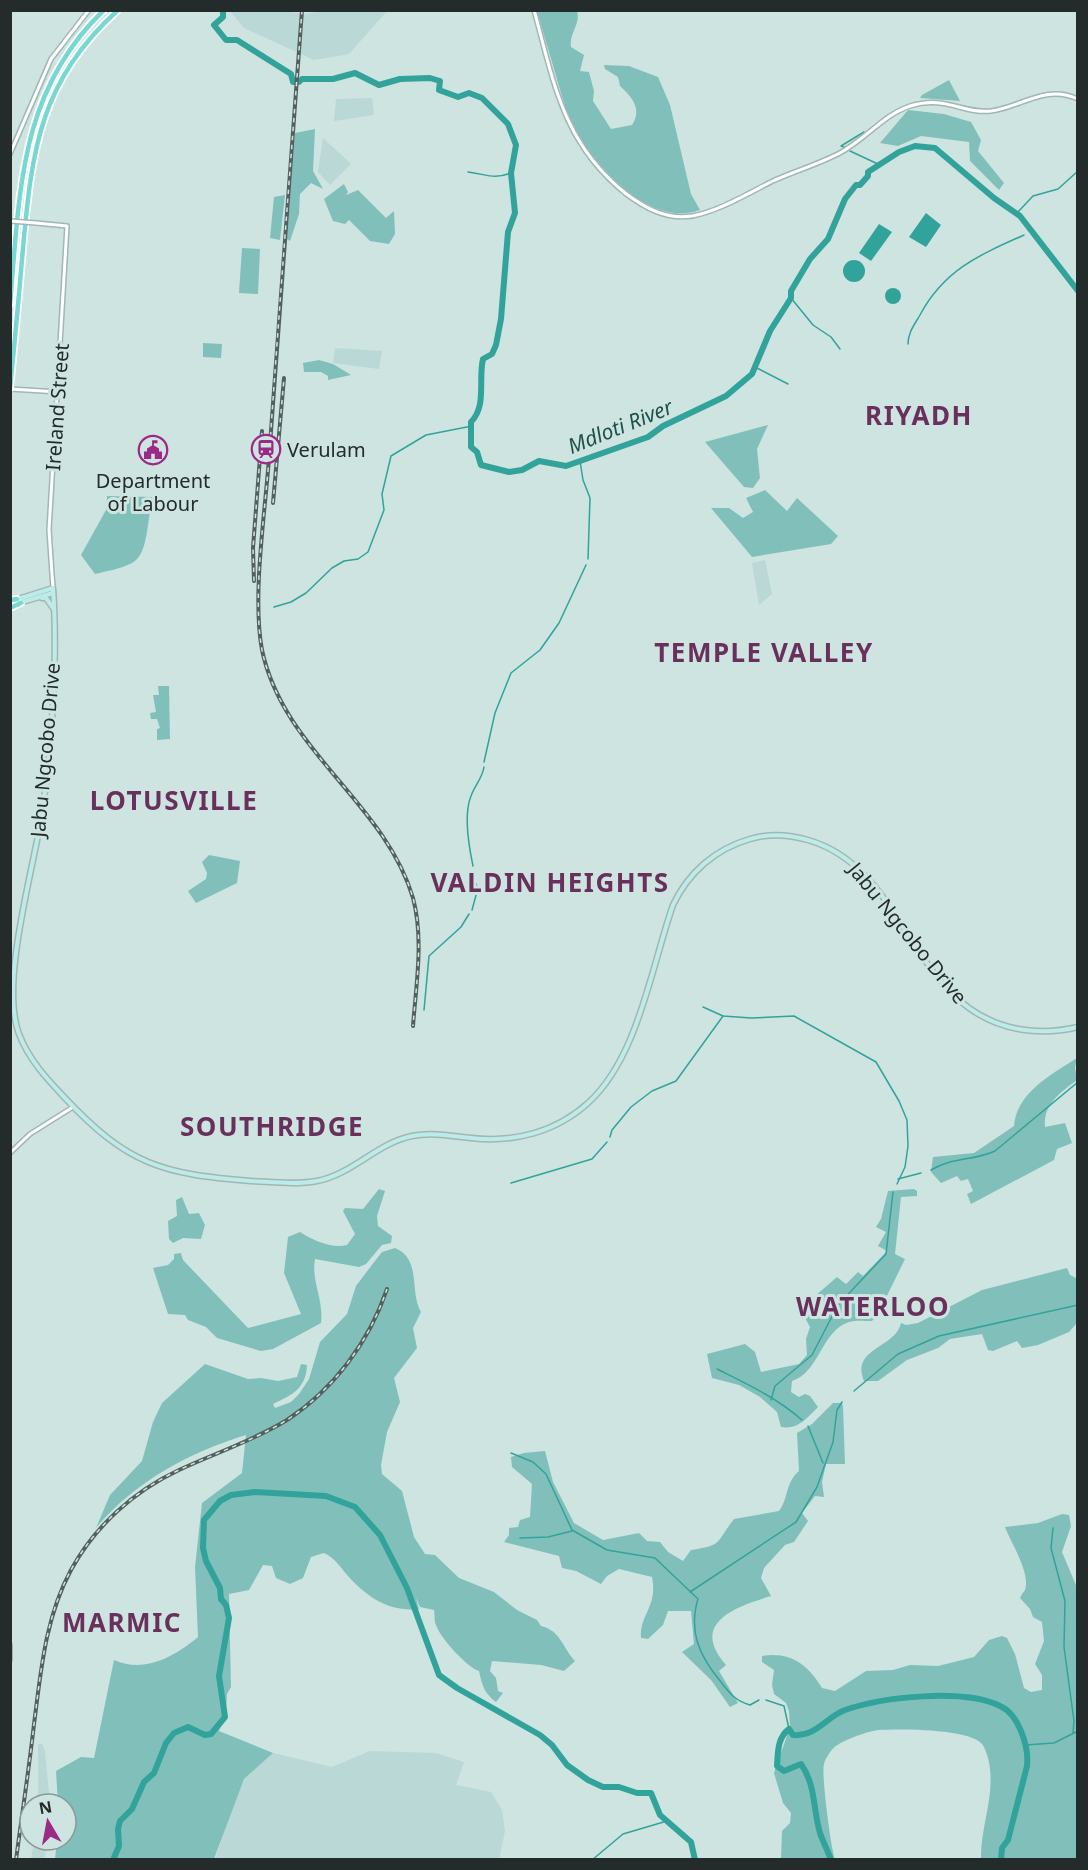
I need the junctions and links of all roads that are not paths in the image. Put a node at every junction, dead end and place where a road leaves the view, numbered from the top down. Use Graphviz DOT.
graph roads {
  1 [pos="89,10"];
  2 [pos="104,10"];
  3 [pos="118,10"];
  4 [pos="534,10"];
  5 [pos="1077,99"];
  6 [pos="10,154"];
  7 [pos="11,221"];
  8 [pos="10,304"];
  9 [pos="10,388"];
  10 [pos="59,392"];
  11 [pos="53,591"];
  12 [pos="36,598"];
  13 [pos="10,600"];
  14 [pos="19,601"];
  15 [pos="10,607"];
  16 [pos="54,611"];
  17 [pos="1077,1027"];
  18 [pos="73,1107"];
  19 [pos="10,1153"];
  20 [pos="10,1645"];
  21 [pos="10,1660"];
  1 -- 6 [label="street"];
  2 -- 8 [label="main road"];
  3 -- 9 [label="main road"];
  4 -- 5 [label="street"];
  7 -- 10 [label="street, Ireland Street, bridge"];
  9 -- 10 [label="street"];
  10 -- 11 [label="street, Ireland Street"];
  11 -- 12 [label="main road"];
  11 -- 14 [label="main road"];
  11 -- 16 [label="main road, Jabu Ngcobo Drive"];
  12 -- 14 [label="main road"];
  12 -- 16 [label="main road"];
  13 -- 14 [label="main road"];
  14 -- 15 [label="main road"];
  16 -- 18 [label="main road, Jabu Ngcobo Drive"];
  17 -- 18 [label="main road, Jabu Ngcobo Drive"];
  18 -- 19 [label="street"];
  20 -- 21 [label="street"];
}
